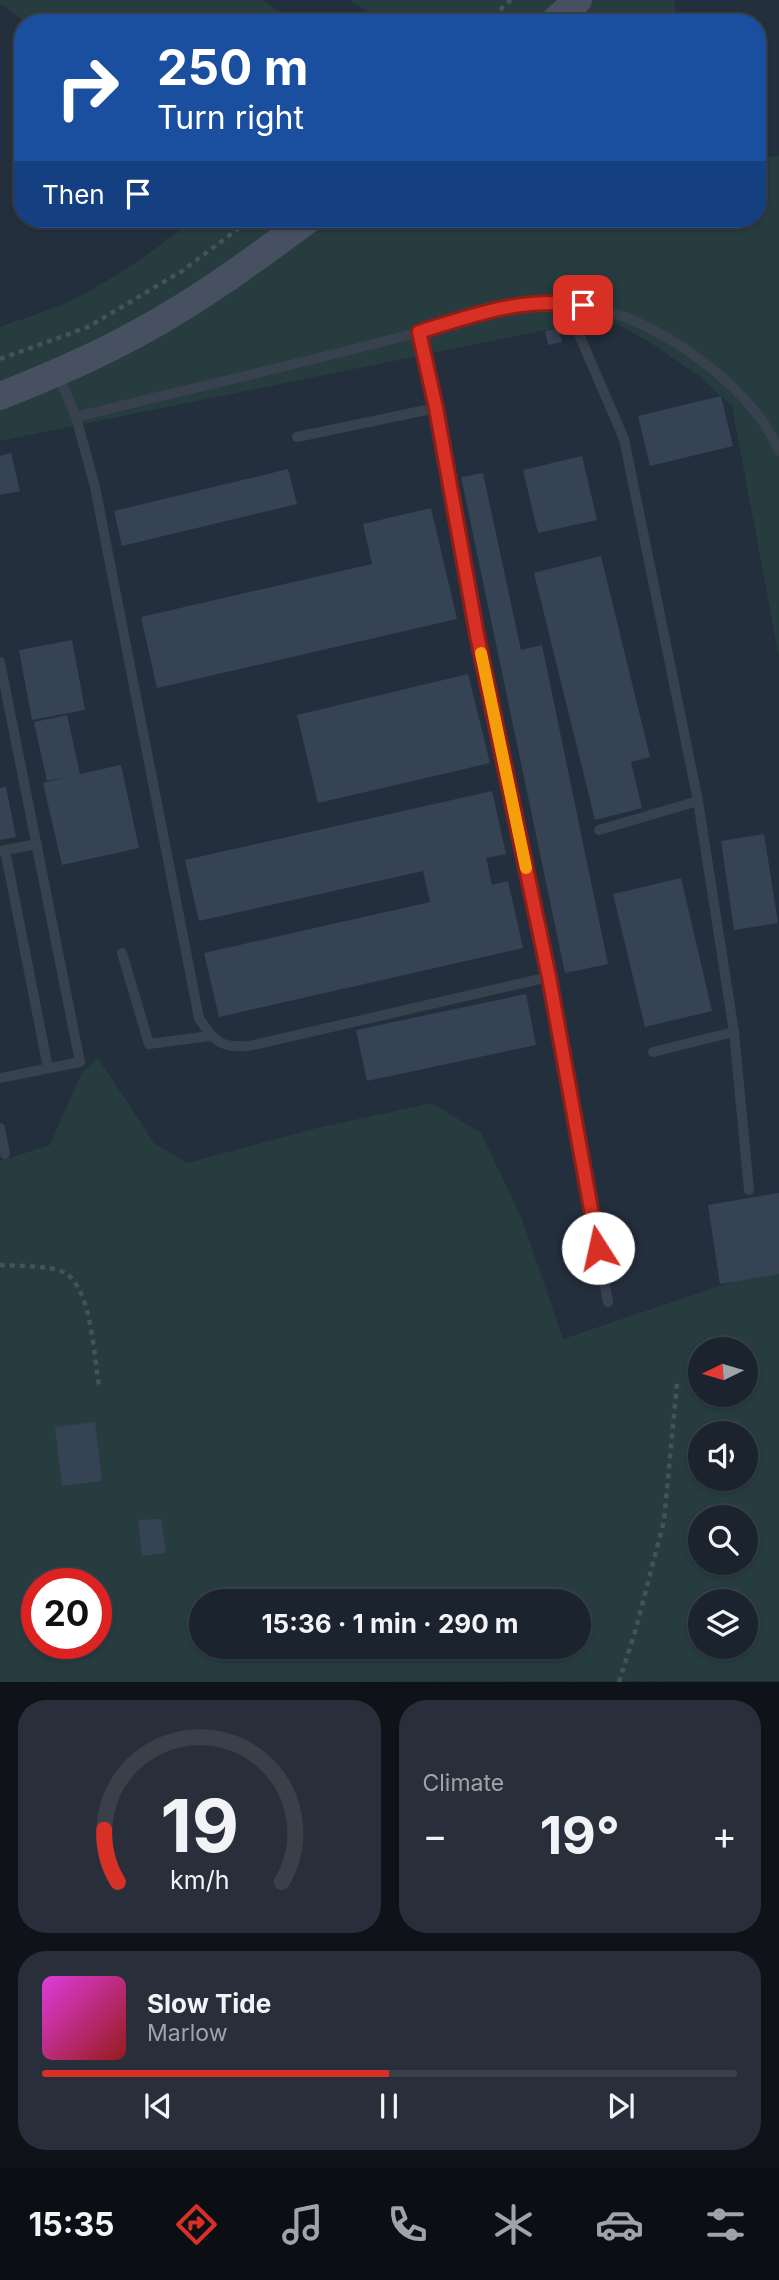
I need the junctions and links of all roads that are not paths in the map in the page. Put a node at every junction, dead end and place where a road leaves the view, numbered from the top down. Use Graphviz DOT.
graph roads {
  1 [pos="579,0"];
  2 [pos="563,14"];
  3 [pos="296,228"];
  4 [pos="565,302"];
  5 [pos="419,332"];
  6 [pos="57,373"];
  7 [pos="0,396"];
  8 [pos="436,408"];
  9 [pos="76,417"];
  10 [pos="297,437"];
  11 [pos="779,451"];
  12 [pos="0,662"];
  13 [pos="698,801"];
  14 [pos="599,830"];
  15 [pos="37,844"];
  16 [pos="3,850"];
  17 [pos="122,953"];
  18 [pos="549,977"];
  19 [pos="734,1032"];
  20 [pos="210,1036"];
  21 [pos="653,1052"];
  22 [pos="48,1068"];
  23 [pos="0,1078"];
  24 [pos="0,1128"];
  25 [pos="5,1154"];
  26 [pos="748,1190"];
  27 [pos="608,1302"];
  1 -- 2 [label="main road"];
  3 -- 6 [label="main road"];
  4 -- 5 [label="lane"];
  4 -- 11 [label="lane"];
  4 -- 13 [label="lane"];
  5 -- 8 [label="lane"];
  5 -- 9 [label="lane"];
  6 -- 7 [label="main road"];
  6 -- 9 [label="lane"];
  8 -- 10 [label="lane"];
  8 -- 18 [label="lane"];
  9 -- 20 [label="lane"];
  12 -- 15 [label="lane"];
  13 -- 14 [label="lane"];
  13 -- 19 [label="lane"];
  15 -- 16 [label="lane"];
  15 -- 22 [label="lane"];
  16 -- 22 [label="lane"];
  17 -- 20 [label="lane"];
  18 -- 20 [label="lane"];
  18 -- 27 [label="lane"];
  19 -- 21 [label="lane"];
  19 -- 26 [label="lane"];
  22 -- 23 [label="lane"];
  24 -- 25 [label="lane"];
}
